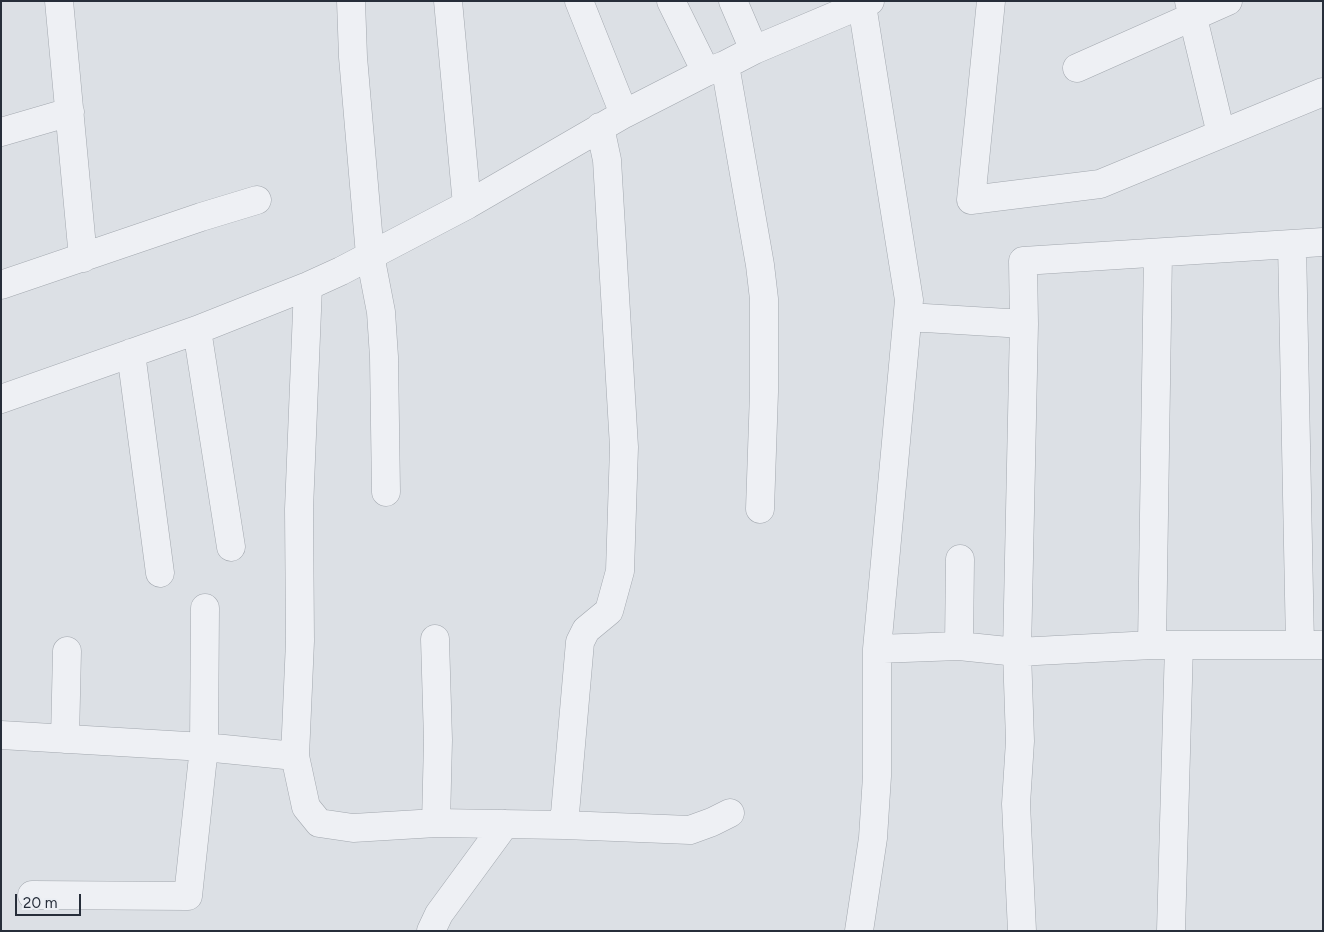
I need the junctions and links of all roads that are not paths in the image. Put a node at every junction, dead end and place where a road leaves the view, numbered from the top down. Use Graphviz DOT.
graph roads {
  1 [pos="59,1"];
  2 [pos="351,1"];
  3 [pos="448,1"];
  4 [pos="579,1"];
  5 [pos="671,1"];
  6 [pos="733,1"];
  7 [pos="991,1"];
  8 [pos="1228,1"];
  9 [pos="866,3"];
  10 [pos="1191,9"];
  11 [pos="754,50"];
  12 [pos="1077,68"];
  13 [pos="715,69"];
  14 [pos="1323,92"];
  15 [pos="70,112"];
  16 [pos="624,114"];
  17 [pos="600,127"];
  18 [pos="1,132"];
  19 [pos="1221,134"];
  20 [pos="256,200"];
  21 [pos="467,205"];
  22 [pos="1323,242"];
  23 [pos="1292,244"];
  24 [pos="1158,253"];
  25 [pos="370,255"];
  26 [pos="83,258"];
  27 [pos="1,285"];
  28 [pos="308,286"];
  29 [pos="908,317"];
  30 [pos="1024,324"];
  31 [pos="197,330"];
  32 [pos="131,353"];
  33 [pos="1,399"];
  34 [pos="386,492"];
  35 [pos="760,509"];
  36 [pos="231,546"];
  37 [pos="960,558"];
  38 [pos="160,573"];
  39 [pos="205,608"];
  40 [pos="435,639"];
  41 [pos="1166,645"];
  42 [pos="1311,645"];
  43 [pos="958,646"];
  44 [pos="877,649"];
  45 [pos="67,651"];
  46 [pos="1017,652"];
  47 [pos="1,735"];
  48 [pos="65,739"];
  49 [pos="204,747"];
  50 [pos="295,756"];
  51 [pos="730,812"];
  52 [pos="436,823"];
  53 [pos="505,824"];
  54 [pos="564,825"];
  55 [pos="32,895"];
  56 [pos="430,931"];
  57 [pos="859,931"];
  58 [pos="1022,931"];
  59 [pos="1171,931"];
  1 -- 15 [label="street"];
  2 -- 25 [label="street"];
  3 -- 21 [label="street"];
  4 -- 16 [label="street"];
  5 -- 13 [label="street"];
  6 -- 11 [label="street"];
  7 -- 19 [label="street"];
  8 -- 10 [label="street"];
  9 -- 11 [label="street"];
  9 -- 29 [label="street"];
  10 -- 12 [label="street"];
  10 -- 19 [label="street"];
  11 -- 13 [label="street"];
  13 -- 16 [label="street"];
  13 -- 35 [label="street"];
  14 -- 19 [label="street"];
  15 -- 18 [label="street"];
  15 -- 26 [label="street"];
  16 -- 17 [label="street"];
  17 -- 21 [label="street"];
  17 -- 54 [label="street"];
  20 -- 26 [label="street"];
  21 -- 25 [label="street"];
  22 -- 23 [label="street"];
  23 -- 24 [label="street"];
  23 -- 42 [label="street"];
  24 -- 30 [label="street"];
  24 -- 41 [label="street"];
  25 -- 28 [label="street"];
  25 -- 34 [label="street"];
  26 -- 27 [label="street"];
  28 -- 31 [label="street"];
  28 -- 50 [label="street"];
  29 -- 30 [label="street"];
  29 -- 44 [label="street"];
  30 -- 46 [label="street"];
  31 -- 32 [label="street"];
  31 -- 36 [label="street"];
  32 -- 33 [label="street"];
  32 -- 38 [label="street"];
  37 -- 43 [label="street"];
  39 -- 49 [label="street"];
  40 -- 52 [label="street"];
  41 -- 42 [label="street"];
  41 -- 46 [label="street"];
  41 -- 59 [label="street"];
  43 -- 44 [label="street"];
  43 -- 46 [label="street"];
  44 -- 57 [label="street"];
  45 -- 48 [label="street"];
  46 -- 58 [label="street"];
  47 -- 48 [label="street"];
  48 -- 49 [label="street"];
  49 -- 50 [label="street"];
  49 -- 55 [label="street"];
  50 -- 52 [label="street"];
  51 -- 54 [label="street"];
  52 -- 53 [label="street"];
  53 -- 54 [label="street"];
  53 -- 56 [label="street"];
}
